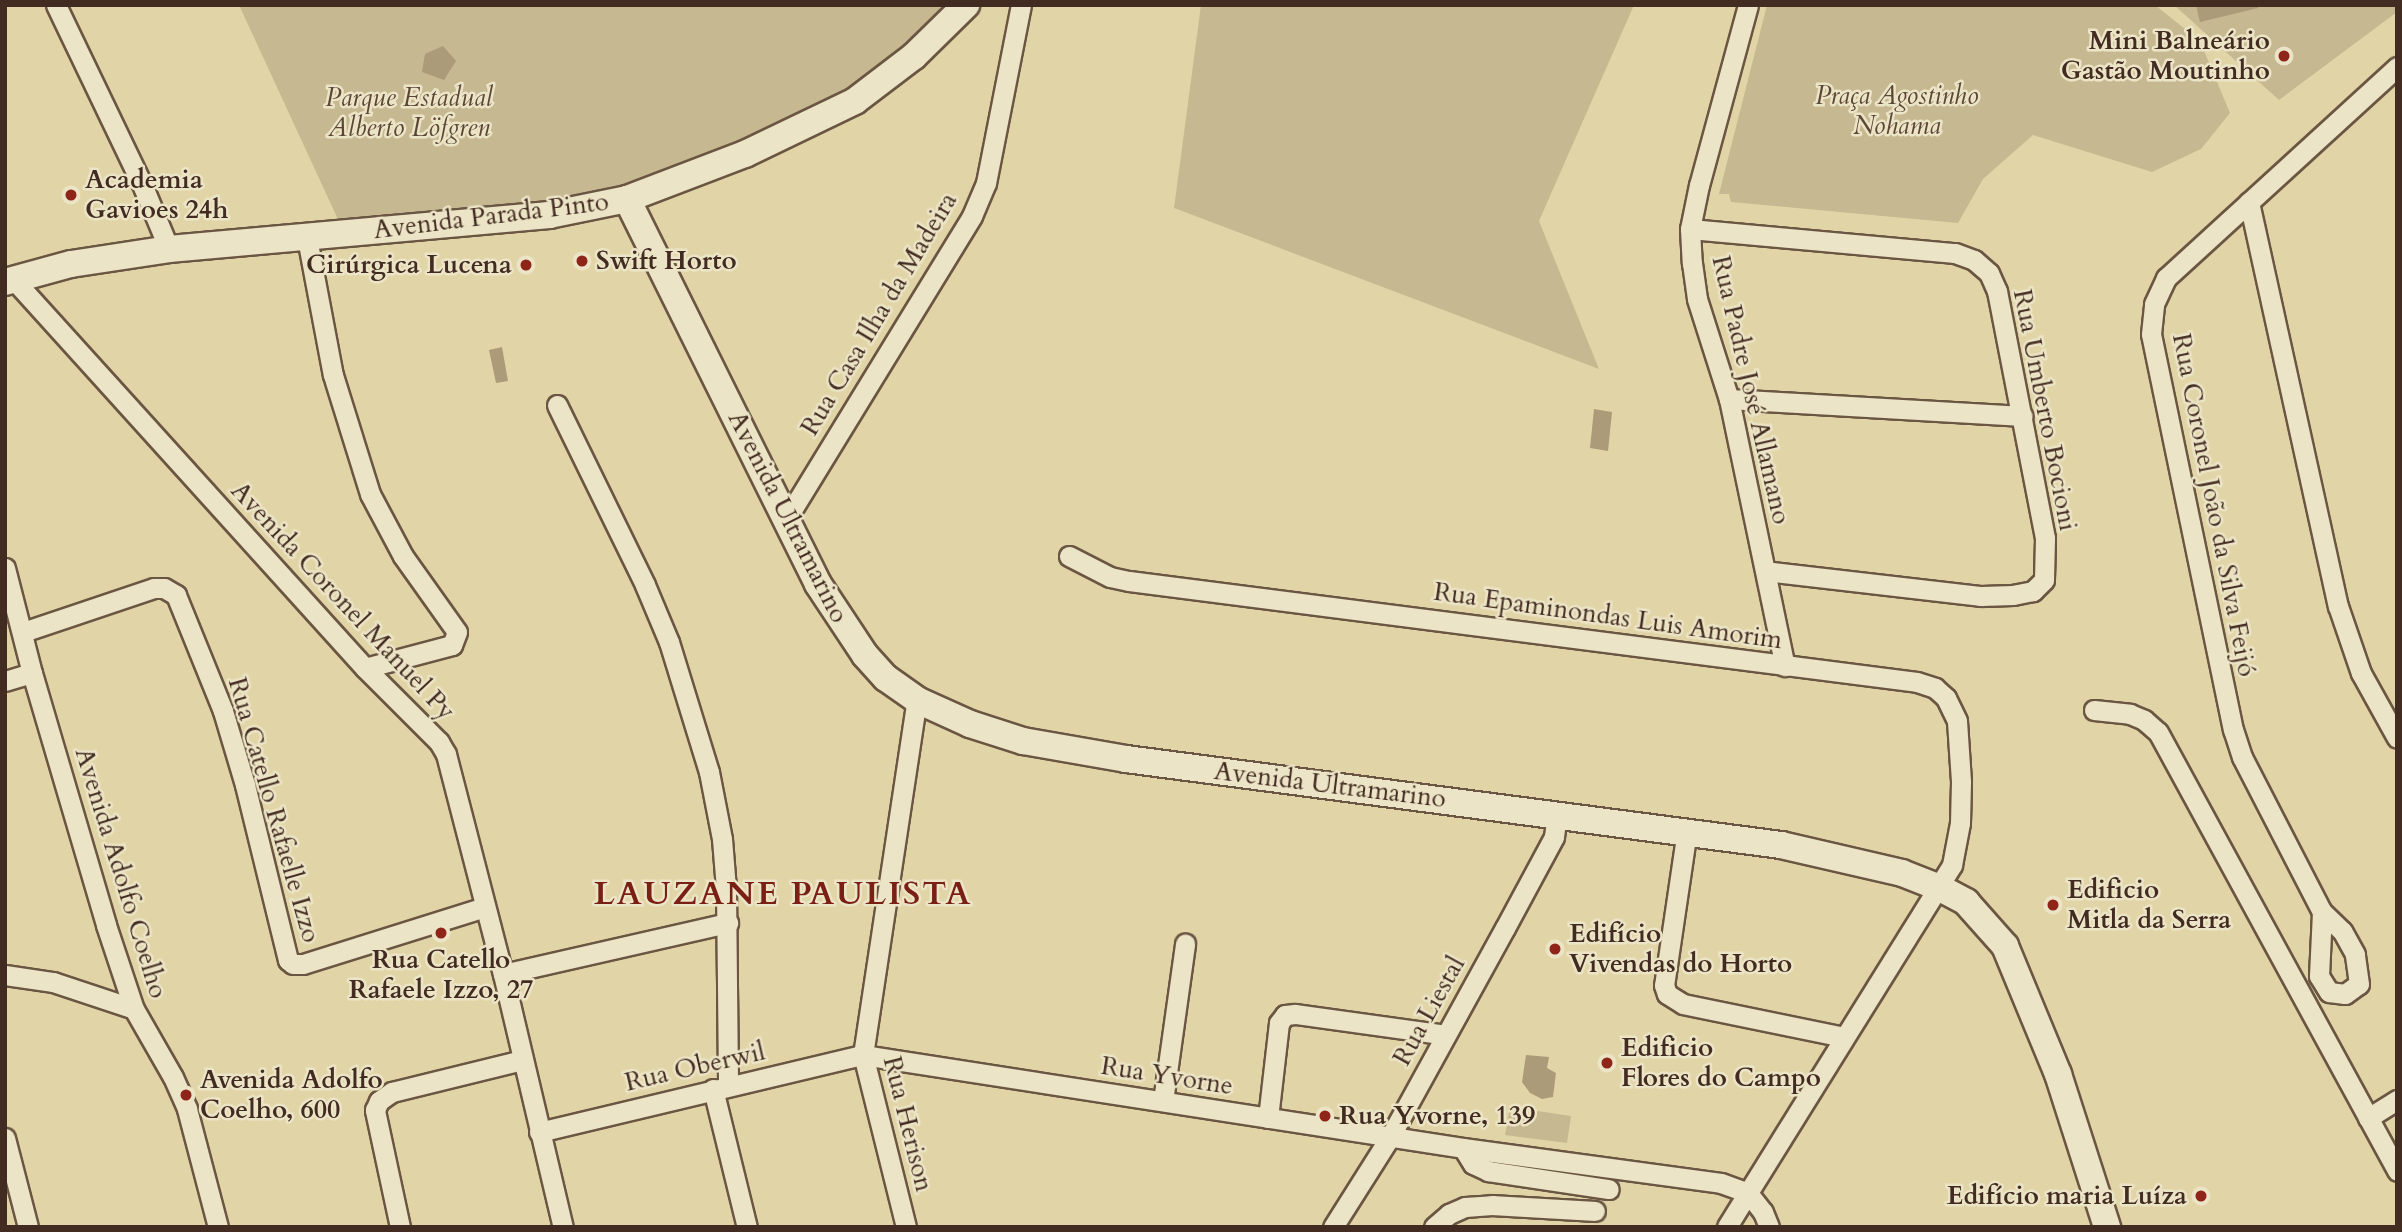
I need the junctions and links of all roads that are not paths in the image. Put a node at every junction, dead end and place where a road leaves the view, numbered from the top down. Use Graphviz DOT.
graph roads {
  1 [pos="55,5"];
  2 [pos="966,5"];
  3 [pos="1021,5"];
  4 [pos="1748,5"];
  5 [pos="2397,67"];
  6 [pos="626,199"];
  7 [pos="2249,202"];
  8 [pos="1690,229"];
  9 [pos="307,238"];
  10 [pos="169,249"];
  11 [pos="10,281"];
  12 [pos="1729,398"];
  13 [pos="557,405"];
  14 [pos="2023,416"];
  15 [pos="787,518"];
  16 [pos="1069,556"];
  17 [pos="5,568"];
  18 [pos="1766,571"];
  19 [pos="23,632"];
  20 [pos="1785,666"];
  21 [pos="365,668"];
  22 [pos="32,673"];
  23 [pos="5,681"];
  24 [pos="917,700"];
  25 [pos="2094,710"];
  26 [pos="2397,738"];
  27 [pos="1557,814"];
  28 [pos="1686,830"];
  29 [pos="1940,888"];
  30 [pos="485,907"];
  31 [pos="2322,912"];
  32 [pos="728,923"];
  33 [pos="1185,944"];
  34 [pos="503,974"];
  35 [pos="5,975"];
  36 [pos="134,1009"];
  37 [pos="1446,1035"];
  38 [pos="1844,1037"];
  39 [pos="863,1055"];
  40 [pos="522,1060"];
  41 [pos="721,1087"];
  42 [pos="2397,1100"];
  43 [pos="1163,1101"];
  44 [pos="1268,1118"];
  45 [pos="2368,1118"];
  46 [pos="539,1132"];
  47 [pos="1390,1137"];
  48 [pos="5,1139"];
  49 [pos="1463,1148"];
  50 [pos="1624,1168"];
  51 [pos="2397,1171"];
  52 [pos="1609,1189"];
  53 [pos="1748,1193"];
  54 [pos="1589,1219"];
  55 [pos="28,1227"];
  56 [pos="218,1227"];
  57 [pos="400,1227"];
  58 [pos="563,1227"];
  59 [pos="747,1227"];
  60 [pos="906,1227"];
  61 [pos="1333,1227"];
  62 [pos="1434,1227"];
  63 [pos="1727,1227"];
  64 [pos="1769,1227"];
  65 [pos="2107,1227"];
  1 -- 10 [label="street"];
  2 -- 6 [label="street, Avenida Parada Pinto"];
  3 -- 15 [label="street, Rua Casa Ilha da Madeira"];
  4 -- 8 [label="street, Rua Padre José Allamano"];
  5 -- 7 [label="street, Rua Coronel João da Silva Feijó"];
  6 -- 9 [label="street, Avenida Parada Pinto"];
  6 -- 15 [label="street, Avenida Ultramarino"];
  7 -- 26 [label="street"];
  7 -- 31 [label="street, Rua Coronel João da Silva Feijó"];
  8 -- 12 [label="street, Rua Padre José Allamano"];
  8 -- 14 [label="street, Rua Umberto Bocioni"];
  9 -- 10 [label="street, Avenida Parada Pinto"];
  9 -- 21 [label="street"];
  10 -- 11 [label="street, Avenida Parada Pinto"];
  11 -- 21 [label="street, Avenida Coronel Manuel Py"];
  12 -- 14 [label="street"];
  12 -- 18 [label="street, Rua Padre José Allamano"];
  13 -- 32 [label="street"];
  14 -- 18 [label="street, Rua Umberto Bocioni"];
  15 -- 24 [label="street, Avenida Ultramarino"];
  16 -- 20 [label="street, Rua Epaminondas Luis Amorim"];
  17 -- 19 [label="street, Avenida Adolfo Coelho"];
  18 -- 20 [label="street, Rua Padre José Allamano"];
  19 -- 22 [label="street, Avenida Adolfo Coelho"];
  19 -- 30 [label="street, Rua Catello Rafaelle Izzo"];
  20 -- 29 [label="street, Rua Epaminondas Luis Amorim"];
  21 -- 30 [label="street, Avenida Coronel Manuel Py"];
  22 -- 23 [label="street"];
  22 -- 36 [label="street, Avenida Adolfo Coelho"];
  24 -- 27 [label="street, Avenida Ultramarino"];
  24 -- 39 [label="street, Rua Herison"];
  25 -- 45 [label="street"];
  27 -- 28 [label="street, Avenida Ultramarino"];
  27 -- 37 [label="street, Rua Liestal"];
  28 -- 29 [label="street, Avenida Ultramarino"];
  28 -- 38 [label="street"];
  29 -- 38 [label="street, Rua Epaminondas Luis Amorim"];
  29 -- 65 [label="street, Avenida Ultramarino"];
  30 -- 34 [label="street, Avenida Coronel Manuel Py"];
  32 -- 34 [label="street"];
  32 -- 41 [label="street"];
  33 -- 43 [label="street"];
  34 -- 40 [label="street, Avenida Coronel Manuel Py"];
  35 -- 36 [label="street"];
  36 -- 56 [label="street, Avenida Adolfo Coelho"];
  37 -- 44 [label="street"];
  37 -- 47 [label="street, Rua Liestal"];
  38 -- 53 [label="street, Rua Epaminondas Luis Amorim"];
  39 -- 41 [label="street, Rua Oberwil"];
  39 -- 43 [label="street, Rua Yvorne"];
  39 -- 60 [label="street, Rua Herison"];
  40 -- 46 [label="street, Avenida Coronel Manuel Py"];
  40 -- 57 [label="street"];
  41 -- 46 [label="street, Rua Oberwil"];
  41 -- 59 [label="street"];
  42 -- 45 [label="street"];
  43 -- 44 [label="street, Rua Yvorne"];
  44 -- 47 [label="street, Rua Yvorne"];
  45 -- 51 [label="street"];
  46 -- 58 [label="street, Avenida Coronel Manuel Py"];
  47 -- 49 [label="street, Rua Yvorne"];
  47 -- 61 [label="street, Rua Liestal"];
  48 -- 55 [label="street"];
  49 -- 50 [label="street, Rua Yvorne"];
  49 -- 52 [label="street"];
  50 -- 52 [label="street"];
  50 -- 53 [label="street, Rua Yvorne"];
  52 -- 54 [label="street"];
  53 -- 63 [label="street, Rua Epaminondas Luis Amorim"];
  53 -- 64 [label="street"];
  54 -- 62 [label="street"];
}
